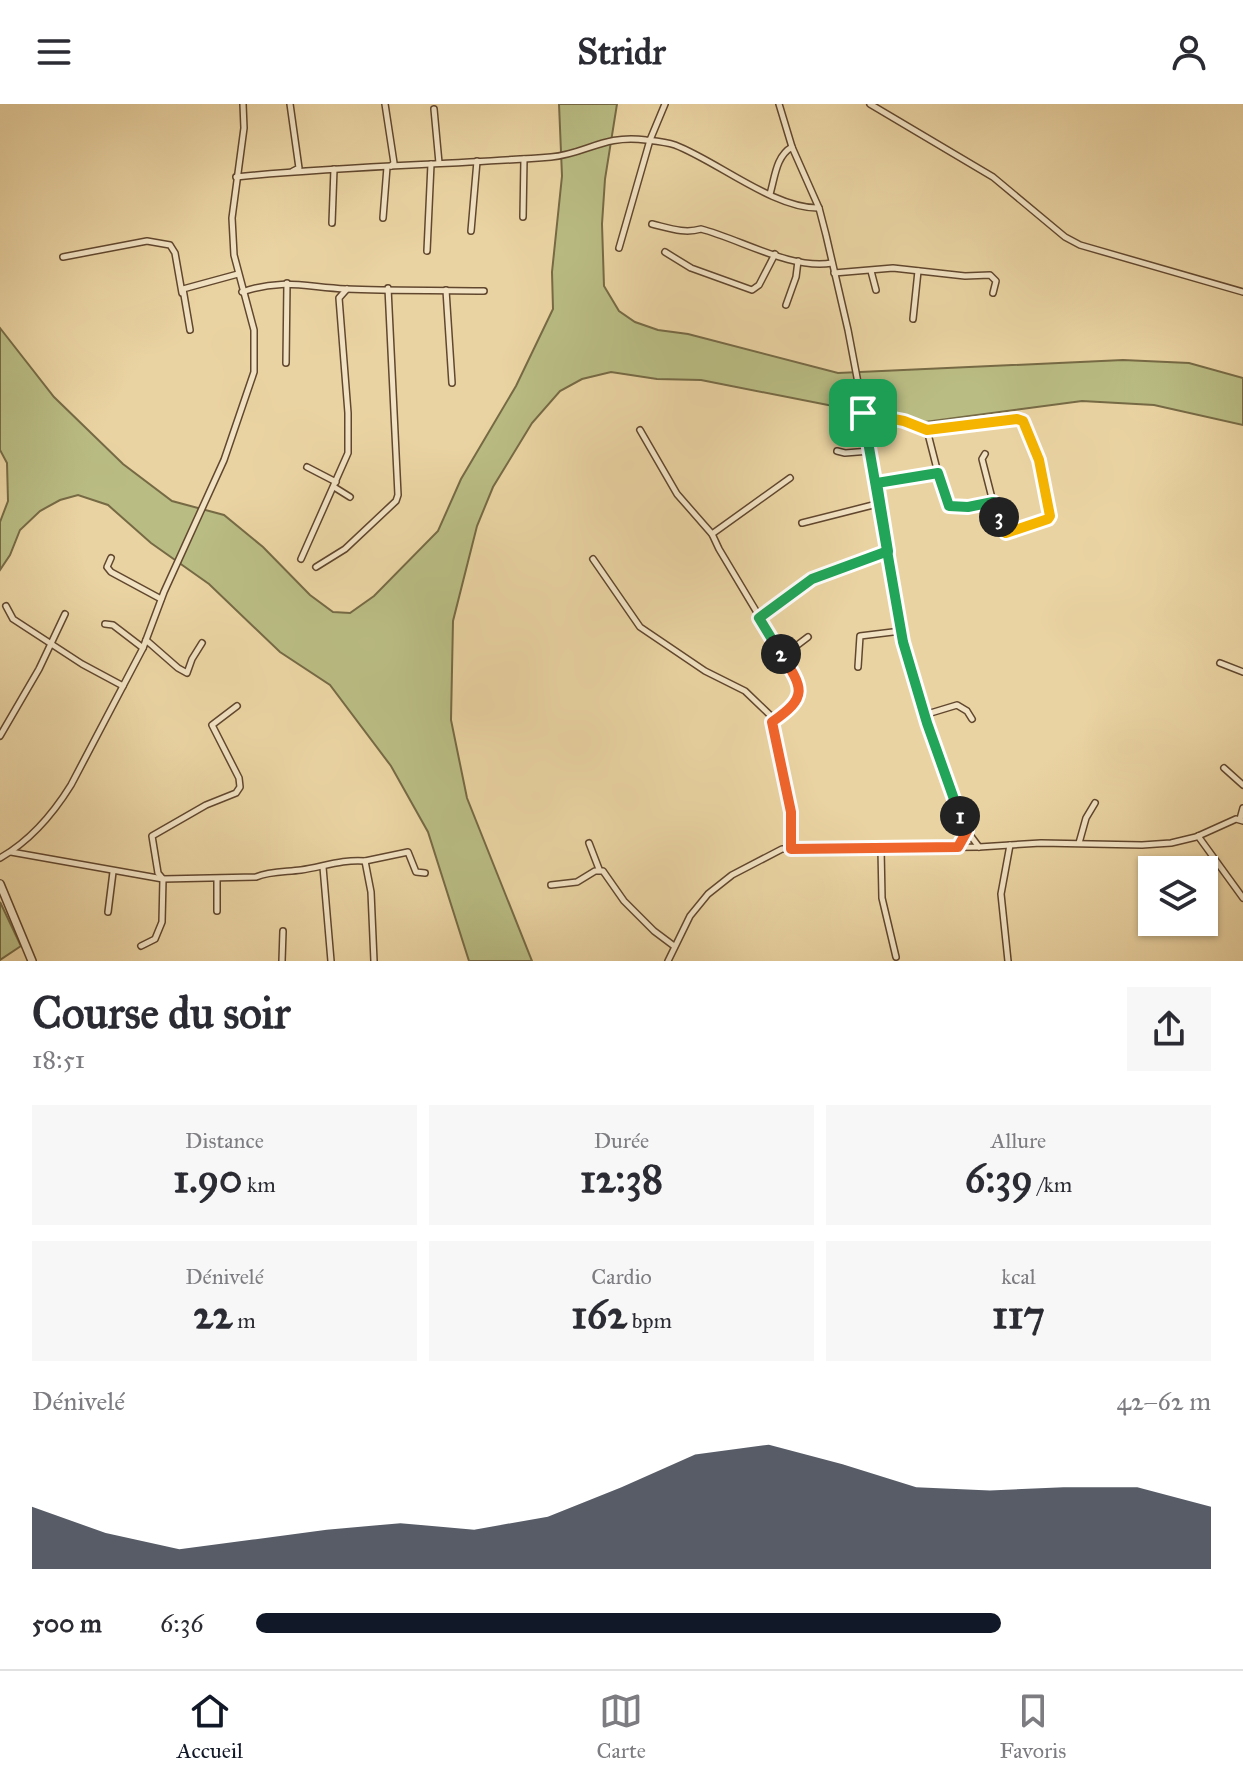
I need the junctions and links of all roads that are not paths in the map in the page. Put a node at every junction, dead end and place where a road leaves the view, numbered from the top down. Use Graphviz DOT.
graph roads {
  1 [pos="290,104"];
  2 [pos="385,104"];
  3 [pos="665,104"];
  4 [pos="779,104"];
  5 [pos="870,104"];
  6 [pos="244,105"];
  7 [pos="434,109"];
  8 [pos="650,140"];
  9 [pos="792,147"];
  10 [pos="524,159"];
  11 [pos="477,161"];
  12 [pos="439,163"];
  13 [pos="431,164"];
  14 [pos="388,166"];
  15 [pos="334,169"];
  16 [pos="292,171"];
  17 [pos="236,177"];
  18 [pos="770,194"];
  19 [pos="819,208"];
  20 [pos="523,217"];
  21 [pos="383,218"];
  22 [pos="332,223"];
  23 [pos="652,224"];
  24 [pos="471,231"];
  25 [pos="619,248"];
  26 [pos="427,251"];
  27 [pos="665,252"];
  28 [pos="775,254"];
  29 [pos="63,257"];
  30 [pos="798,261"];
  31 [pos="832,263"];
  32 [pos="871,271"];
  33 [pos="918,271"];
  34 [pos="834,273"];
  35 [pos="238,274"];
  36 [pos="287,283"];
  37 [pos="388,288"];
  38 [pos="347,289"];
  39 [pos="446,290"];
  40 [pos="876,290"];
  41 [pos="484,291"];
  42 [pos="242,292"];
  43 [pos="1243,292"];
  44 [pos="182,293"];
  45 [pos="993,293"];
  46 [pos="786,305"];
  47 [pos="913,319"];
  48 [pos="190,330"];
  49 [pos="286,363"];
  50 [pos="452,383"];
  51 [pos="863,413"];
  52 [pos="640,430"];
  53 [pos="927,430"];
  54 [pos="837,451"];
  55 [pos="870,451"];
  56 [pos="985,454"];
  57 [pos="307,467"];
  58 [pos="938,473"];
  59 [pos="790,478"];
  60 [pos="877,483"];
  61 [pos="335,484"];
  62 [pos="350,497"];
  63 [pos="880,501"];
  64 [pos="993,502"];
  65 [pos="802,523"];
  66 [pos="712,534"];
  67 [pos="888,551"];
  68 [pos="111,558"];
  69 [pos="301,559"];
  70 [pos="593,559"];
  71 [pos="316,567"];
  72 [pos="161,599"];
  73 [pos="6,606"];
  74 [pos="65,614"];
  75 [pos="759,618"];
  76 [pos="105,624"];
  77 [pos="901,631"];
  78 [pos="808,637"];
  79 [pos="146,640"];
  80 [pos="51,643"];
  81 [pos="202,643"];
  82 [pos="143,648"];
  83 [pos="783,656"];
  84 [pos="1220,663"];
  85 [pos="858,667"];
  86 [pos="1243,672"];
  87 [pos="123,686"];
  88 [pos="237,706"];
  89 [pos="924,715"];
  90 [pos="972,719"];
  91 [pos="772,722"];
  92 [pos="0,736"];
  93 [pos="1224,768"];
  94 [pos="1243,785"];
  95 [pos="1095,803"];
  96 [pos="1243,808"];
  97 [pos="1242,820"];
  98 [pos="967,831"];
  99 [pos="1198,836"];
  100 [pos="589,843"];
  101 [pos="1079,843"];
  102 [pos="1010,845"];
  103 [pos="958,847"];
  104 [pos="979,847"];
  105 [pos="791,849"];
  106 [pos="881,849"];
  107 [pos="10,852"];
  108 [pos="0,858"];
  109 [pos="365,861"];
  110 [pos="323,867"];
  111 [pos="599,869"];
  112 [pos="113,872"];
  113 [pos="425,873"];
  114 [pos="163,879"];
  115 [pos="217,879"];
  116 [pos="0,884"];
  117 [pos="551,885"];
  118 [pos="1243,898"];
  119 [pos="217,911"];
  120 [pos="108,912"];
  121 [pos="283,931"];
  122 [pos="141,946"];
  123 [pos="674,946"];
  124 [pos="896,957"];
  125 [pos="32,961"];
  126 [pos="282,961"];
  127 [pos="331,961"];
  128 [pos="374,961"];
  129 [pos="668,961"];
  130 [pos="1008,961"];
  1 -- 16 [label="street"];
  2 -- 14 [label="street"];
  3 -- 8 [label="street"];
  4 -- 9 [label="street"];
  5 -- 43 [label="street"];
  6 -- 17 [label="street"];
  7 -- 12 [label="street"];
  8 -- 10 [label="street"];
  8 -- 18 [label="street"];
  8 -- 25 [label="street"];
  9 -- 18 [label="street"];
  9 -- 19 [label="street"];
  10 -- 11 [label="street"];
  10 -- 20 [label="street"];
  11 -- 12 [label="street"];
  11 -- 24 [label="street"];
  12 -- 13 [label="street"];
  13 -- 14 [label="street"];
  13 -- 26 [label="street"];
  14 -- 15 [label="street"];
  14 -- 21 [label="street"];
  15 -- 16 [label="street"];
  15 -- 22 [label="street"];
  16 -- 17 [label="street"];
  17 -- 35 [label="street"];
  18 -- 19 [label="street"];
  19 -- 31 [label="street"];
  23 -- 28 [label="street"];
  27 -- 28 [label="street"];
  28 -- 30 [label="street"];
  29 -- 44 [label="street"];
  30 -- 31 [label="street"];
  30 -- 46 [label="street"];
  31 -- 34 [label="street"];
  32 -- 33 [label="street"];
  32 -- 34 [label="street"];
  32 -- 40 [label="street"];
  33 -- 45 [label="street"];
  33 -- 47 [label="street"];
  34 -- 51 [label="street"];
  35 -- 42 [label="street"];
  35 -- 44 [label="street"];
  36 -- 38 [label="street"];
  36 -- 42 [label="street"];
  36 -- 49 [label="street"];
  37 -- 38 [label="street"];
  37 -- 39 [label="street"];
  37 -- 71 [label="street"];
  38 -- 61 [label="street"];
  39 -- 41 [label="street"];
  39 -- 50 [label="street"];
  42 -- 72 [label="street"];
  44 -- 48 [label="street"];
  51 -- 53 [label="street"];
  51 -- 55 [label="street"];
  52 -- 66 [label="street"];
  53 -- 58 [label="street"];
  53 -- 64 [label="street"];
  54 -- 55 [label="street"];
  55 -- 60 [label="street"];
  56 -- 64 [label="street"];
  57 -- 61 [label="street"];
  58 -- 60 [label="street"];
  58 -- 64 [label="street"];
  59 -- 66 [label="street"];
  60 -- 63 [label="street"];
  61 -- 62 [label="street"];
  61 -- 69 [label="street"];
  63 -- 65 [label="street"];
  63 -- 67 [label="street"];
  66 -- 75 [label="street"];
  67 -- 75 [label="street"];
  67 -- 77 [label="street"];
  68 -- 72 [label="street"];
  70 -- 91 [label="street"];
  72 -- 79 [label="street"];
  73 -- 80 [label="street"];
  74 -- 80 [label="street"];
  75 -- 83 [label="street"];
  76 -- 82 [label="street"];
  77 -- 85 [label="street"];
  77 -- 89 [label="street"];
  78 -- 83 [label="street"];
  79 -- 81 [label="street"];
  79 -- 82 [label="street"];
  80 -- 87 [label="street"];
  80 -- 92 [label="street"];
  82 -- 87 [label="street"];
  83 -- 91 [label="street"];
  84 -- 86 [label="street"];
  87 -- 107 [label="street"];
  88 -- 114 [label="street"];
  89 -- 90 [label="street"];
  89 -- 98 [label="street"];
  91 -- 105 [label="street"];
  93 -- 94 [label="street"];
  95 -- 101 [label="street"];
  96 -- 97 [label="street"];
  97 -- 99 [label="street"];
  98 -- 103 [label="street"];
  98 -- 104 [label="street"];
  99 -- 101 [label="street"];
  99 -- 118 [label="street"];
  100 -- 111 [label="street"];
  101 -- 102 [label="street"];
  102 -- 104 [label="street"];
  102 -- 130 [label="street"];
  103 -- 104 [label="street"];
  103 -- 106 [label="street"];
  105 -- 106 [label="street"];
  105 -- 123 [label="street"];
  106 -- 124 [label="street"];
  107 -- 108 [label="street"];
  107 -- 112 [label="street"];
  109 -- 110 [label="street"];
  109 -- 113 [label="street"];
  109 -- 128 [label="street"];
  110 -- 115 [label="street"];
  110 -- 127 [label="street"];
  111 -- 117 [label="street"];
  111 -- 123 [label="street"];
  112 -- 114 [label="street"];
  112 -- 120 [label="street"];
  114 -- 115 [label="street"];
  114 -- 122 [label="street"];
  115 -- 119 [label="street"];
  116 -- 125 [label="street"];
  121 -- 126 [label="street"];
  123 -- 129 [label="street"];
}
